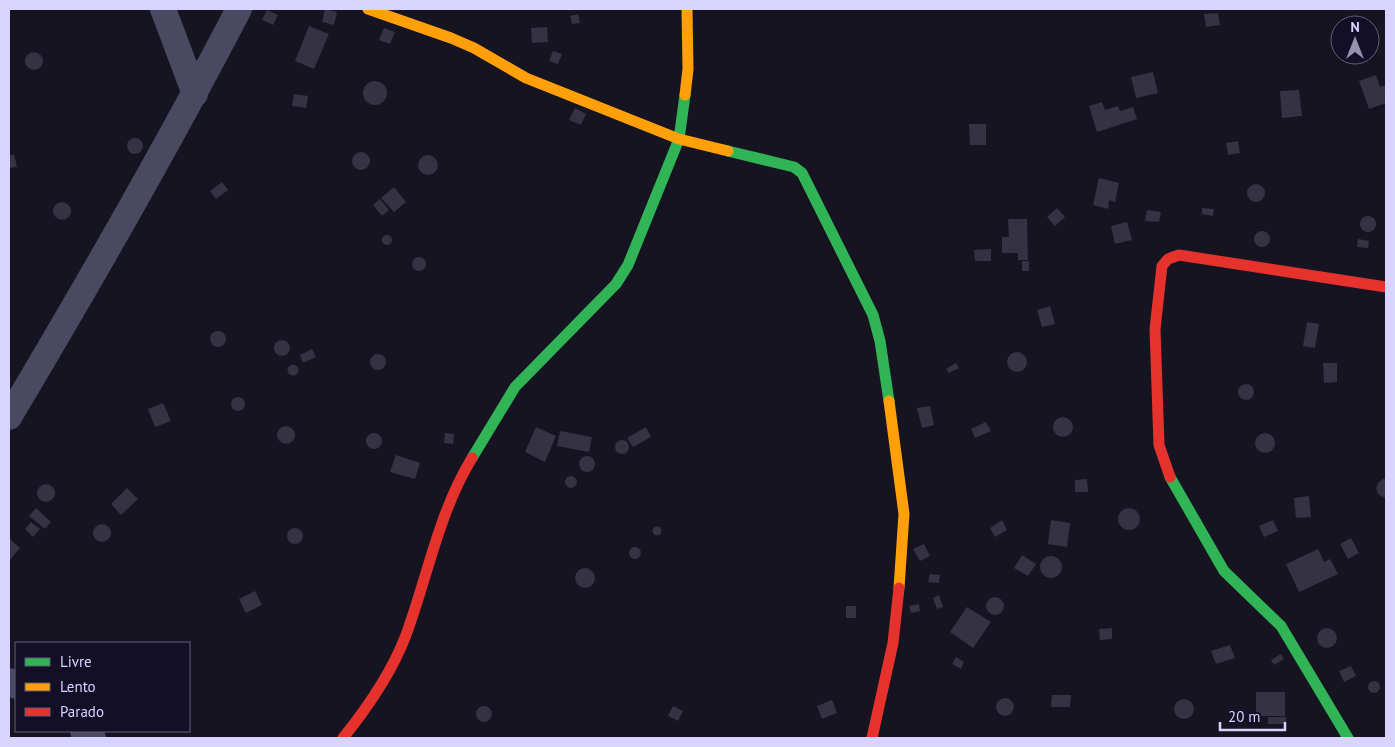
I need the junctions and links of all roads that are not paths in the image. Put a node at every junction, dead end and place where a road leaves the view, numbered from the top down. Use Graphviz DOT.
graph roads {
  1 [pos="163,9"];
  2 [pos="238,9"];
  3 [pos="368,9"];
  4 [pos="687,9"];
  5 [pos="194,94"];
  6 [pos="679,139"];
  7 [pos="1386,287"];
  8 [pos="9,417"];
  9 [pos="343,738"];
  10 [pos="872,738"];
  11 [pos="1348,738"];
  1 -- 5 [label="street"];
  2 -- 5 [label="street"];
  3 -- 6 [label="street"];
  4 -- 6 [label="street"];
  5 -- 8 [label="street"];
  6 -- 9 [label="street"];
  6 -- 10 [label="street"];
  7 -- 11 [label="street"];
}
